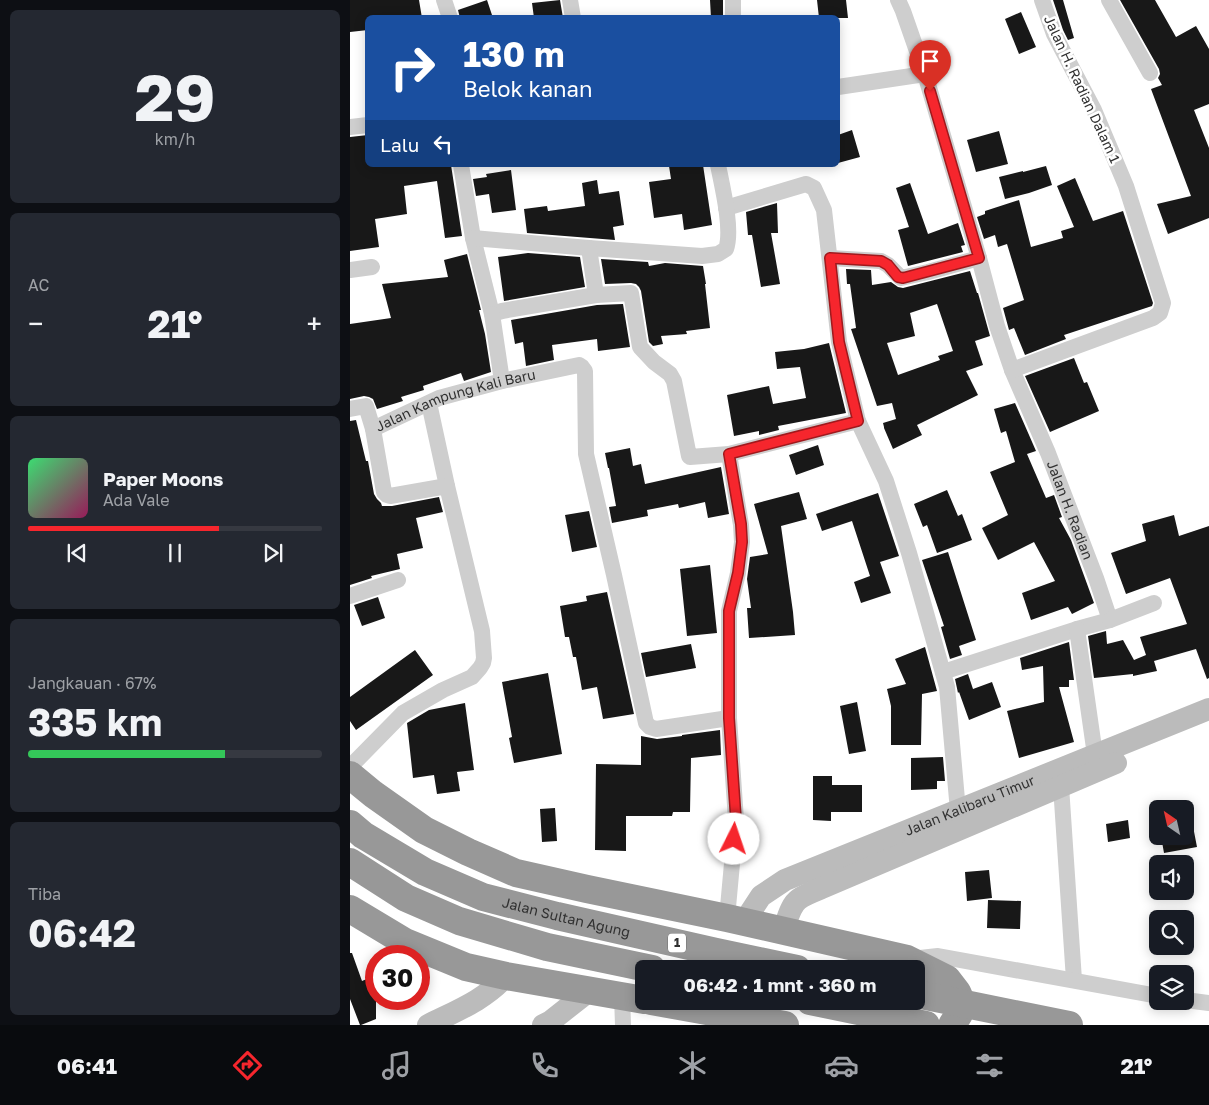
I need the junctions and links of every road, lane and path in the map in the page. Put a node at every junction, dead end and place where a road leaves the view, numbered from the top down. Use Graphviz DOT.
graph roads {
  1 [pos="444,0"];
  2 [pos="570,0"];
  3 [pos="733,0"];
  4 [pos="898,0"];
  5 [pos="1042,0"];
  6 [pos="1109,0"];
  7 [pos="449,15"];
  8 [pos="572,15"];
  9 [pos="733,15"];
  10 [pos="1150,73"];
  11 [pos="925,74"];
  12 [pos="840,86"];
  13 [pos="365,125"];
  14 [pos="350,127"];
  15 [pos="461,167"];
  16 [pos="718,167"];
  17 [pos="726,208"];
  18 [pos="472,238"];
  19 [pos="589,248"];
  20 [pos="830,258"];
  21 [pos="979,258"];
  22 [pos="372,267"];
  23 [pos="350,270"];
  24 [pos="596,295"];
  25 [pos="492,314"];
  26 [pos="1012,370"];
  27 [pos="502,381"];
  28 [pos="428,403"];
  29 [pos="350,408"];
  30 [pos="858,421"];
  31 [pos="373,429"];
  32 [pos="729,454"];
  33 [pos="447,486"];
  34 [pos="398,580"];
  35 [pos="350,596"];
  36 [pos="1154,602"];
  37 [pos="1110,620"];
  38 [pos="1077,629"];
  39 [pos="943,672"];
  40 [pos="1209,709"];
  41 [pos="729,718"];
  42 [pos="1209,725"];
  43 [pos="1136,746"];
  44 [pos="1095,755"];
  45 [pos="350,767"];
  46 [pos="350,775"];
  47 [pos="1061,786"];
  48 [pos="958,811"];
  49 [pos="350,824"];
  50 [pos="351,863"];
  51 [pos="350,909"];
  52 [pos="735,920"];
  53 [pos="783,931"];
  54 [pos="907,959"];
  55 [pos="754,960"];
  56 [pos="635,965"];
  57 [pos="506,976"];
  58 [pos="1074,980"];
  59 [pos="589,991"];
  60 [pos="1149,994"];
  61 [pos="925,996"];
  62 [pos="633,998"];
  63 [pos="1194,1001"];
  64 [pos="1209,1002"];
  65 [pos="701,1010"];
  66 [pos="854,1010"];
  67 [pos="436,1023"];
  68 [pos="543,1025"];
  69 [pos="624,1025"];
  70 [pos="785,1025"];
  71 [pos="926,1025"];
  72 [pos="952,1025"];
  73 [pos="1069,1025"];
  1 -- 7 [label="street"];
  2 -- 8 [label="street"];
  3 -- 9 [label="street"];
  4 -- 11 [label="street, Jalan H. Radian"];
  5 -- 26 [label="street, Jalan H. Radian Dalam 1"];
  6 -- 10 [label="street"];
  11 -- 12 [label="street"];
  11 -- 21 [label="street, Jalan H. Radian"];
  13 -- 14 [label="street"];
  15 -- 18 [label="street"];
  16 -- 17 [label="street"];
  17 -- 19 [label="street"];
  17 -- 20 [label="street"];
  18 -- 19 [label="street"];
  18 -- 25 [label="street"];
  19 -- 24 [label="street"];
  20 -- 21 [label="street"];
  20 -- 30 [label="street"];
  21 -- 26 [label="street, Jalan H. Radian"];
  22 -- 23 [label="street"];
  24 -- 25 [label="street"];
  24 -- 32 [label="street"];
  25 -- 27 [label="street"];
  26 -- 37 [label="street, Jalan H. Radian"];
  27 -- 28 [label="street, Jalan Kampung Kali Baru"];
  27 -- 41 [label="street, Jalan Kampung Kali Baru"];
  28 -- 31 [label="street, Jalan Kampung Kali Baru"];
  28 -- 33 [label="street"];
  29 -- 31 [label="street"];
  30 -- 32 [label="street"];
  30 -- 39 [label="street"];
  31 -- 33 [label="street, Jalan Kampung Kali Baru"];
  32 -- 41 [label="street"];
  33 -- 45 [label="street"];
  34 -- 35 [label="street"];
  36 -- 37 [label="street"];
  37 -- 38 [label="street"];
  38 -- 39 [label="street"];
  38 -- 44 [label="street"];
  39 -- 48 [label="street"];
  40 -- 43 [label="street, Jalan Kalibaru Timur"];
  41 -- 52 [label="street"];
  42 -- 43 [label="street, Jalan Kalibaru Timur"];
  43 -- 44 [label="street, Jalan Kalibaru Timur"];
  43 -- 47 [label="street, Jalan Kalibaru Timur"];
  44 -- 48 [label="street, Jalan Kalibaru Timur"];
  46 -- 52 [label="highway"];
  47 -- 53 [label="street, Jalan Kalibaru Timur"];
  47 -- 58 [label="street"];
  48 -- 52 [label="street, Jalan Kalibaru Timur"];
  49 -- 55 [label="highway, Jalan Sultan Agung / 1"];
  50 -- 56 [label="highway"];
  51 -- 57 [label="highway"];
  52 -- 53 [label="highway"];
  53 -- 54 [label="highway"];
  54 -- 58 [label="street"];
  54 -- 72 [label="highway"];
  57 -- 59 [label="highway"];
  57 -- 67 [label="street"];
  58 -- 60 [label="street"];
  59 -- 62 [label="highway"];
  59 -- 68 [label="street"];
  61 -- 73 [label="highway, bridge"];
  62 -- 69 [label="street"];
  63 -- 64 [label="street"];
  65 -- 70 [label="highway"];
  66 -- 71 [label="highway"];
}
